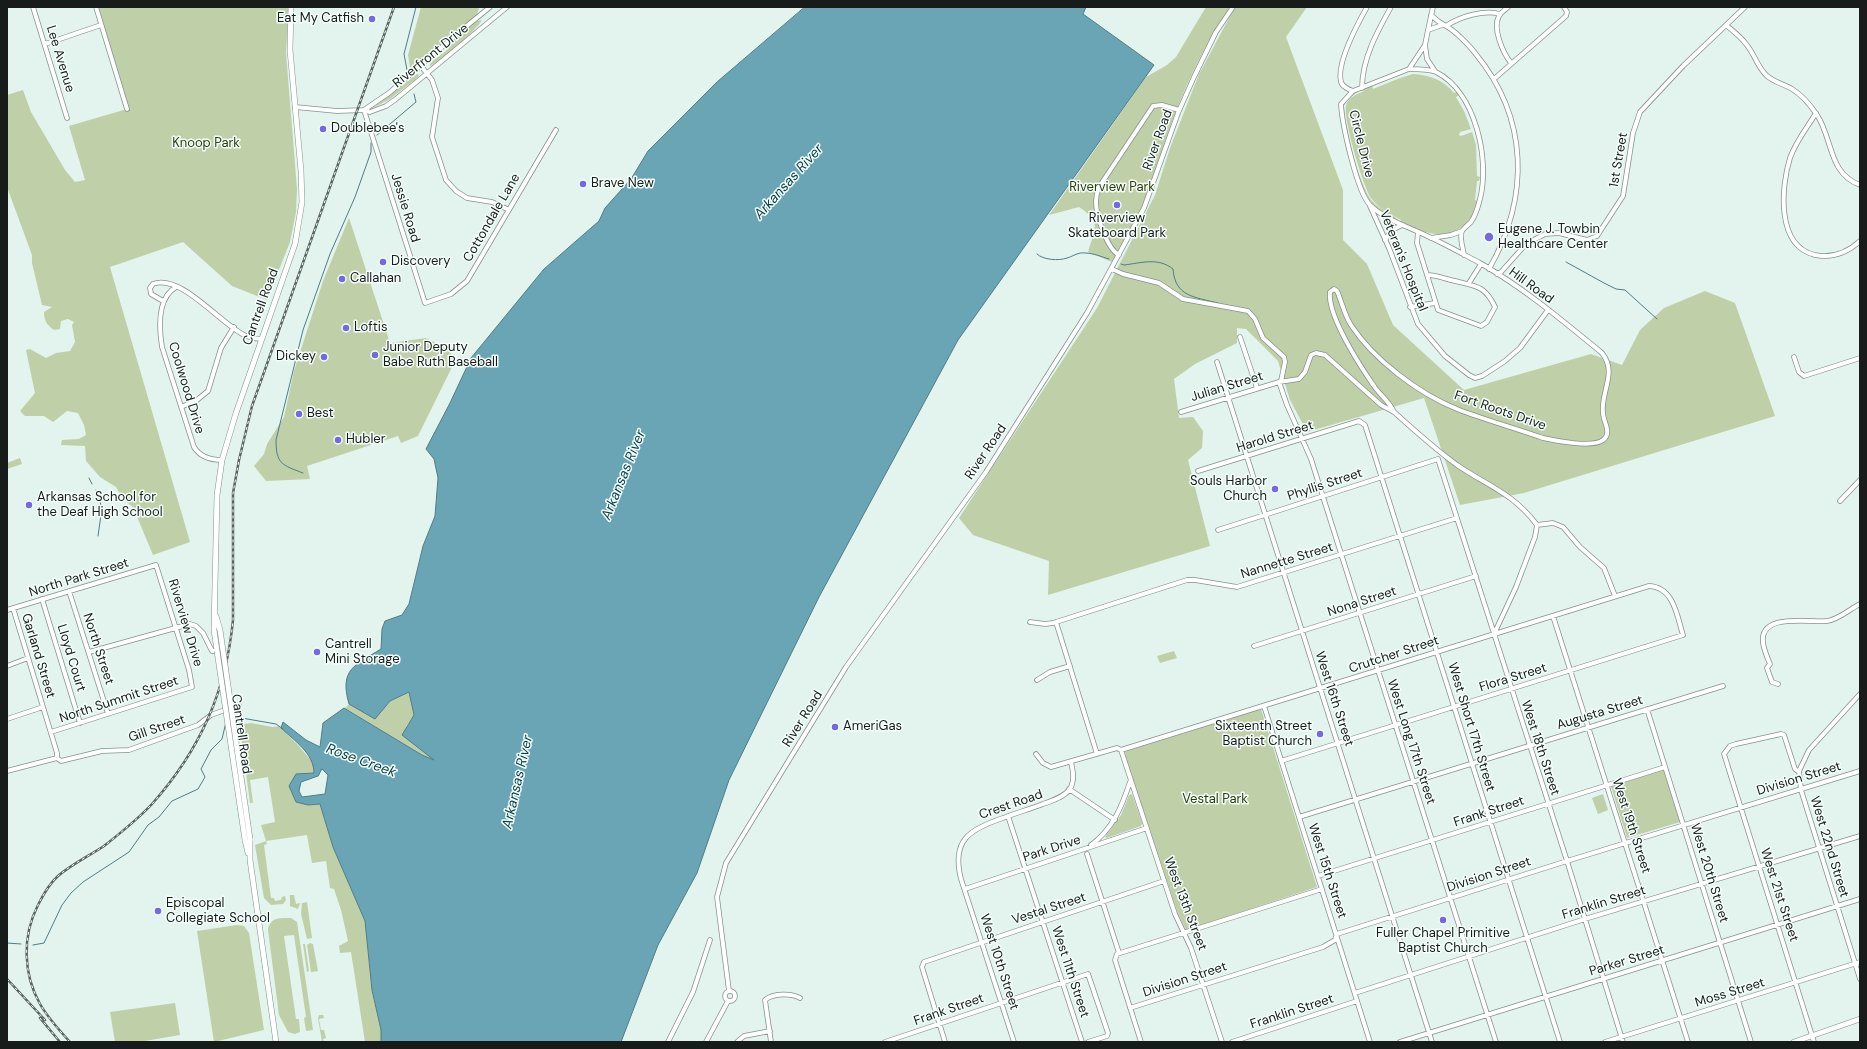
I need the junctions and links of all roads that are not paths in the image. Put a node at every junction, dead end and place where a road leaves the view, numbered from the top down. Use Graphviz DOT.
graph roads {
  1 [pos="33,7"];
  2 [pos="96,7"];
  3 [pos="291,7"];
  4 [pos="490,7"];
  5 [pos="507,7"];
  6 [pos="1233,7"];
  7 [pos="1367,7"];
  8 [pos="1391,7"];
  9 [pos="1433,7"];
  10 [pos="1508,7"];
  11 [pos="1564,7"];
  12 [pos="1745,7"];
  13 [pos="1500,14"];
  14 [pos="1431,15"];
  15 [pos="101,25"];
  16 [pos="1444,25"];
  17 [pos="1726,25"];
  18 [pos="1428,30"];
  19 [pos="45,44"];
  20 [pos="1426,45"];
  21 [pos="1511,63"];
  22 [pos="421,66"];
  23 [pos="1409,69"];
  24 [pos="1435,72"];
  25 [pos="426,73"];
  26 [pos="1494,79"];
  27 [pos="1362,88"];
  28 [pos="1353,91"];
  29 [pos="295,107"];
  30 [pos="127,109"];
  31 [pos="364,110"];
  32 [pos="1179,110"];
  33 [pos="1816,113"];
  34 [pos="67,118"];
  35 [pos="1811,120"];
  36 [pos="1821,121"];
  37 [pos="556,130"];
  38 [pos="1860,185"];
  39 [pos="1370,205"];
  40 [pos="508,210"];
  41 [pos="1402,225"];
  42 [pos="1462,231"];
  43 [pos="1418,232"];
  44 [pos="1431,238"];
  45 [pos="1385,240"];
  46 [pos="1860,242"];
  47 [pos="1464,254"];
  48 [pos="1119,255"];
  49 [pos="1481,264"];
  50 [pos="1112,269"];
  51 [pos="1489,269"];
  52 [pos="1497,274"];
  53 [pos="1427,275"];
  54 [pos="1469,283"];
  55 [pos="176,287"];
  56 [pos="163,301"];
  57 [pos="432,301"];
  58 [pos="1435,303"];
  59 [pos="1410,307"];
  60 [pos="1548,310"];
  61 [pos="1553,314"];
  62 [pos="234,327"];
  63 [pos="1240,337"];
  64 [pos="261,339"];
  65 [pos="1794,357"];
  66 [pos="1860,358"];
  67 [pos="1217,362"];
  68 [pos="1280,382"];
  69 [pos="1257,388"];
  70 [pos="1228,398"];
  71 [pos="181,407"];
  72 [pos="1181,412"];
  73 [pos="1394,412"];
  74 [pos="1359,422"];
  75 [pos="1303,438"];
  76 [pos="1247,456"];
  77 [pos="1438,459"];
  78 [pos="222,460"];
  79 [pos="1198,471"];
  80 [pos="1381,478"];
  81 [pos="1860,480"];
  82 [pos="1323,496"];
  83 [pos="1840,501"];
  84 [pos="1265,515"];
  85 [pos="1457,518"];
  86 [pos="1537,525"];
  87 [pos="1218,530"];
  88 [pos="1400,536"];
  89 [pos="1342,554"];
  90 [pos="156,565"];
  91 [pos="1283,573"];
  92 [pos="1476,576"];
  93 [pos="69,591"];
  94 [pos="1418,594"];
  95 [pos="1616,596"];
  96 [pos="42,599"];
  97 [pos="1860,604"];
  98 [pos="13,608"];
  99 [pos="7,610"];
  100 [pos="1360,613"];
  101 [pos="1553,616"];
  102 [pos="1030,622"];
  103 [pos="1056,622"];
  104 [pos="176,627"];
  105 [pos="217,630"];
  106 [pos="1302,631"];
  107 [pos="1494,634"];
  108 [pos="1683,635"];
  109 [pos="1254,646"];
  110 [pos="1436,651"];
  111 [pos="89,652"];
  112 [pos="216,652"];
  113 [pos="28,658"];
  114 [pos="7,666"];
  115 [pos="1070,666"];
  116 [pos="1378,670"];
  117 [pos="1570,670"];
  118 [pos="1037,680"];
  119 [pos="1778,684"];
  120 [pos="192,686"];
  121 [pos="1723,686"];
  122 [pos="1320,688"];
  123 [pos="1511,689"];
  124 [pos="1860,694"];
  125 [pos="238,705"];
  126 [pos="1264,706"];
  127 [pos="43,707"];
  128 [pos="1454,707"];
  129 [pos="1647,709"];
  130 [pos="108,714"];
  131 [pos="7,719"];
  132 [pos="80,723"];
  133 [pos="1396,725"];
  134 [pos="1588,727"];
  135 [pos="51,732"];
  136 [pos="1337,743"];
  137 [pos="1529,746"];
  138 [pos="1121,750"];
  139 [pos="1036,754"];
  140 [pos="1097,754"];
  141 [pos="57,758"];
  142 [pos="1281,761"];
  143 [pos="1071,762"];
  144 [pos="1472,764"];
  145 [pos="1665,766"];
  146 [pos="7,771"];
  147 [pos="1800,772"];
  148 [pos="1860,772"];
  149 [pos="1130,781"];
  150 [pos="1414,782"];
  151 [pos="1607,785"];
  152 [pos="1069,789"];
  153 [pos="1801,790"];
  154 [pos="1356,801"];
  155 [pos="1548,804"];
  156 [pos="1741,808"];
  157 [pos="1008,816"];
  158 [pos="1299,817"];
  159 [pos="1115,820"];
  160 [pos="1490,822"];
  161 [pos="1684,825"];
  162 [pos="1147,828"];
  163 [pos="1860,836"];
  164 [pos="248,839"];
  165 [pos="1432,840"];
  166 [pos="1625,843"];
  167 [pos="1086,848"];
  168 [pos="1819,848"];
  169 [pos="1087,854"];
  170 [pos="1374,859"];
  171 [pos="1567,861"];
  172 [pos="1759,866"];
  173 [pos="1025,868"];
  174 [pos="1318,876"];
  175 [pos="1508,880"];
  176 [pos="1164,881"];
  177 [pos="1701,883"];
  178 [pos="965,889"];
  179 [pos="1322,889"];
  180 [pos="1450,898"];
  181 [pos="1860,899"];
  182 [pos="1102,901"];
  183 [pos="1644,901"];
  184 [pos="1837,906"];
  185 [pos="1392,917"];
  186 [pos="1585,919"];
  187 [pos="1043,921"];
  188 [pos="1778,925"];
  189 [pos="1184,933"];
  190 [pos="1337,934"];
  191 [pos="1527,938"];
  192 [pos="710,940"];
  193 [pos="982,942"];
  194 [pos="1720,942"];
  195 [pos="1119,953"];
  196 [pos="1469,956"];
  197 [pos="1662,960"];
  198 [pos="1860,962"];
  199 [pos="1855,963"];
  200 [pos="1410,974"];
  201 [pos="1603,979"];
  202 [pos="1860,979"];
  203 [pos="1796,982"];
  204 [pos="1062,983"];
  205 [pos="1203,985"];
  206 [pos="729,991"];
  207 [pos="1355,993"];
  208 [pos="1545,997"];
  209 [pos="800,998"];
  210 [pos="1738,1000"];
  211 [pos="728,1001"];
  212 [pos="1357,1001"];
  213 [pos="1002,1003"];
  214 [pos="1130,1008"];
  215 [pos="1487,1015"];
  216 [pos="1681,1018"];
  217 [pos="1860,1020"];
  218 [pos="940,1023"];
  219 [pos="770,1031"];
  220 [pos="1429,1033"];
  221 [pos="1812,1036"];
  222 [pos="1622,1037"];
  223 [pos="276,1042"];
  224 [pos="668,1042"];
  225 [pos="706,1042"];
  226 [pos="736,1042"];
  227 [pos="771,1042"];
  228 [pos="885,1042"];
  229 [pos="945,1042"];
  230 [pos="1014,1042"];
  231 [pos="1082,1042"];
  232 [pos="1088,1042"];
  233 [pos="1141,1042"];
  234 [pos="1222,1042"];
  235 [pos="1232,1042"];
  236 [pos="1370,1042"];
  237 [pos="1400,1042"];
  238 [pos="1432,1042"];
  239 [pos="1496,1042"];
  240 [pos="1560,1042"];
  241 [pos="1605,1042"];
  242 [pos="1623,1042"];
  243 [pos="1688,1042"];
  244 [pos="1751,1042"];
  245 [pos="1794,1042"];
  246 [pos="1814,1042"];
  1 -- 19 [label="street, Lee Avenue"];
  2 -- 15 [label="street"];
  3 -- 29 [label="main road, Cantrell Road"];
  4 -- 22 [label="street, Riverfront Drive"];
  5 -- 25 [label="street, Riverfront Drive"];
  6 -- 32 [label="street, River Road"];
  7 -- 28 [label="street, Circle Drive"];
  8 -- 27 [label="street"];
  9 -- 14 [label="street"];
  10 -- 13 [label="street"];
  11 -- 21 [label="street"];
  12 -- 17 [label="street, 1st Street"];
  13 -- 16 [label="street"];
  13 -- 21 [label="street"];
  14 -- 16 [label="street"];
  14 -- 18 [label="street"];
  15 -- 19 [label="street"];
  15 -- 30 [label="street"];
  16 -- 18 [label="street"];
  16 -- 26 [label="street"];
  17 -- 33 [label="street"];
  17 -- 52 [label="street, 1st Street"];
  18 -- 20 [label="street"];
  19 -- 34 [label="street, Lee Avenue"];
  20 -- 23 [label="street"];
  20 -- 24 [label="street"];
  21 -- 26 [label="street"];
  22 -- 25 [label="street"];
  22 -- 31 [label="street, Riverfront Drive"];
  23 -- 24 [label="street"];
  23 -- 27 [label="street, Circle Drive"];
  24 -- 42 [label="street"];
  25 -- 31 [label="street, Riverfront Drive"];
  25 -- 40 [label="street"];
  26 -- 51 [label="street"];
  27 -- 28 [label="street, Circle Drive"];
  28 -- 39 [label="street, Circle Drive"];
  29 -- 31 [label="street, Riverfront Drive"];
  29 -- 64 [label="main road, Cantrell Road"];
  31 -- 57 [label="street, Jessie Road"];
  32 -- 48 [label="street, River Road"];
  32 -- 48 [label="street"];
  33 -- 35 [label="street"];
  33 -- 36 [label="street"];
  35 -- 36 [label="street"];
  35 -- 46 [label="street"];
  36 -- 38 [label="street"];
  37 -- 40 [label="street, Cottondale Lane"];
  39 -- 41 [label="street, Veteran's Hospital"];
  39 -- 45 [label="street, Veteran's Hospital"];
  40 -- 57 [label="street, Cottondale Lane"];
  41 -- 43 [label="street, Veteran's Hospital"];
  41 -- 45 [label="street"];
  42 -- 44 [label="street"];
  42 -- 47 [label="street"];
  43 -- 44 [label="street, Veteran's Hospital"];
  43 -- 53 [label="street"];
  44 -- 47 [label="street, Veteran's Hospital"];
  45 -- 59 [label="street, Veteran's Hospital"];
  47 -- 49 [label="street, Veteran's Hospital"];
  48 -- 50 [label="street, River Road"];
  49 -- 51 [label="street, Veteran's Hospital"];
  49 -- 54 [label="street"];
  50 -- 68 [label="street"];
  50 -- 206 [label="street, River Road"];
  51 -- 52 [label="street, Veteran's Hospital"];
  52 -- 60 [label="street, Hill Road"];
  53 -- 54 [label="street"];
  53 -- 58 [label="street"];
  54 -- 58 [label="street"];
  55 -- 56 [label="street"];
  55 -- 56 [label="street"];
  55 -- 62 [label="street"];
  56 -- 71 [label="street, Coolwood Drive"];
  58 -- 59 [label="street"];
  59 -- 60 [label="street, Veteran's Hospital"];
  60 -- 61 [label="street, Hill Road"];
  61 -- 73 [label="street, Fort Roots Drive"];
  62 -- 64 [label="street"];
  62 -- 71 [label="street"];
  63 -- 69 [label="street"];
  64 -- 78 [label="main road, Cantrell Road"];
  65 -- 66 [label="street"];
  67 -- 70 [label="street, West 16th Street"];
  68 -- 69 [label="street, Julian Street"];
  68 -- 73 [label="street, Fort Roots Drive"];
  68 -- 75 [label="street, West Long 17th Street"];
  69 -- 70 [label="street, Julian Street"];
  70 -- 72 [label="street, Julian Street"];
  70 -- 76 [label="street, West 16th Street"];
  71 -- 78 [label="street, Coolwood Drive"];
  73 -- 86 [label="street, Fort Roots Drive"];
  74 -- 75 [label="street, Harold Street"];
  74 -- 80 [label="street, West Short 17th Street"];
  75 -- 76 [label="street, Harold Street"];
  75 -- 82 [label="street, West Long 17th Street"];
  76 -- 79 [label="street, Harold Street"];
  76 -- 84 [label="street, West 16th Street"];
  77 -- 80 [label="street, Phyllis Street"];
  77 -- 85 [label="street, West 18th Street"];
  78 -- 105 [label="main road, Cantrell Road"];
  80 -- 82 [label="street, Phyllis Street"];
  80 -- 88 [label="street, West Short 17th Street"];
  81 -- 83 [label="street"];
  82 -- 84 [label="street, Phyllis Street"];
  82 -- 89 [label="street, West Long 17th Street"];
  84 -- 87 [label="street, Phyllis Street"];
  84 -- 91 [label="street, West 16th Street"];
  85 -- 88 [label="street, Nannette Street"];
  85 -- 92 [label="street, West 18th Street"];
  86 -- 95 [label="street"];
  86 -- 107 [label="street"];
  88 -- 89 [label="street, Nannette Street"];
  88 -- 94 [label="street, West Short 17th Street"];
  89 -- 91 [label="street, Nannette Street"];
  89 -- 100 [label="street, West Long 17th Street"];
  90 -- 93 [label="street, North Park Street"];
  90 -- 104 [label="street, Riverview Drive"];
  91 -- 103 [label="street, Nannette Street"];
  91 -- 106 [label="street, West 16th Street"];
  92 -- 94 [label="street, Nona Street"];
  92 -- 107 [label="street, West 18th Street"];
  93 -- 96 [label="street, North Park Street"];
  93 -- 111 [label="street, North Street"];
  94 -- 100 [label="street, Nona Street"];
  94 -- 110 [label="street, West Short 17th Street"];
  95 -- 101 [label="street, Crutcher Street"];
  95 -- 108 [label="street, Crutcher Street"];
  96 -- 98 [label="street, North Park Street"];
  96 -- 132 [label="street, Lloyd Court"];
  97 -- 119 [label="street"];
  98 -- 99 [label="street, North Park Street"];
  98 -- 113 [label="street, Garland Street"];
  100 -- 106 [label="street, Nona Street"];
  100 -- 116 [label="street, West Long 17th Street"];
  101 -- 107 [label="street, Crutcher Street"];
  101 -- 117 [label="street, West 19th Street"];
  102 -- 103 [label="street, Nannette Street"];
  103 -- 115 [label="street"];
  104 -- 111 [label="street"];
  104 -- 112 [label="street"];
  104 -- 120 [label="street, Riverview Drive"];
  105 -- 112 [label="main road, Cantrell Road"];
  105 -- 164 [label="main road, Cantrell Road, bridge"];
  106 -- 109 [label="street, Nona Street"];
  106 -- 122 [label="street, West 16th Street"];
  107 -- 110 [label="street, Crutcher Street"];
  107 -- 123 [label="street, West 18th Street"];
  108 -- 117 [label="street, Flora Street"];
  110 -- 116 [label="street, Crutcher Street"];
  110 -- 128 [label="street, West Short 17th Street"];
  111 -- 130 [label="street, North Street"];
  112 -- 164 [label="main road, Cantrell Road, bridge"];
  113 -- 114 [label="street"];
  113 -- 127 [label="street, Garland Street"];
  115 -- 118 [label="street"];
  115 -- 140 [label="street"];
  116 -- 122 [label="street, Crutcher Street"];
  116 -- 133 [label="street, West Long 17th Street"];
  117 -- 123 [label="street, Flora Street"];
  117 -- 134 [label="street, West 19th Street"];
  120 -- 130 [label="street, North Summit Street"];
  121 -- 129 [label="street, Augusta Street"];
  122 -- 126 [label="street, Crutcher Street"];
  122 -- 136 [label="street, West 16th Street"];
  123 -- 128 [label="street, Flora Street"];
  123 -- 137 [label="street, West 18th Street"];
  124 -- 147 [label="street"];
  125 -- 141 [label="street, Gill Street"];
  126 -- 138 [label="street, Crutcher Street"];
  126 -- 142 [label="street, West 15th Street"];
  127 -- 131 [label="street, North Summit Street"];
  127 -- 135 [label="street, Garland Street"];
  128 -- 133 [label="street, Flora Street"];
  128 -- 144 [label="street, West Short 17th Street"];
  129 -- 134 [label="street, Augusta Street"];
  129 -- 145 [label="street, West 20th Street"];
  130 -- 132 [label="street, North Summit Street"];
  132 -- 135 [label="street, North Summit Street"];
  133 -- 136 [label="street, Flora Street"];
  133 -- 150 [label="street, West Long 17th Street"];
  134 -- 137 [label="street, Augusta Street"];
  134 -- 151 [label="street, West 19th Street"];
  135 -- 141 [label="street"];
  136 -- 142 [label="street, Flora Street"];
  136 -- 154 [label="street, West 16th Street"];
  137 -- 144 [label="street, Augusta Street"];
  137 -- 155 [label="street, West 18th Street"];
  138 -- 140 [label="street, Crutcher Street"];
  138 -- 149 [label="street, West 13th Street"];
  139 -- 143 [label="street, Crutcher Street"];
  140 -- 143 [label="street, Crutcher Street"];
  141 -- 146 [label="street"];
  142 -- 158 [label="street, West 15th Street"];
  143 -- 152 [label="street"];
  144 -- 150 [label="street, Augusta Street"];
  144 -- 160 [label="street, West Short 17th Street"];
  145 -- 151 [label="street, Frank Street"];
  145 -- 161 [label="street, West 20th Street"];
  147 -- 153 [label="street, West 22nd Street"];
  147 -- 156 [label="street, West 21st Street"];
  148 -- 153 [label="street, Division Street"];
  149 -- 159 [label="street"];
  149 -- 162 [label="street, West 13th Street"];
  150 -- 154 [label="street, Augusta Street"];
  150 -- 165 [label="street, West Long 17th Street"];
  151 -- 155 [label="street, Frank Street"];
  151 -- 166 [label="street, West 19th Street"];
  152 -- 157 [label="street, Crest Road"];
  152 -- 159 [label="street"];
  153 -- 156 [label="street, Division Street"];
  153 -- 168 [label="street, West 22nd Street"];
  154 -- 158 [label="street, Augusta Street"];
  154 -- 170 [label="street, West 16th Street"];
  155 -- 160 [label="street, Frank Street"];
  155 -- 171 [label="street, West 18th Street"];
  156 -- 161 [label="street, Division Street"];
  156 -- 172 [label="street, West 21st Street"];
  157 -- 173 [label="street, West 11th Street"];
  157 -- 178 [label="street, Crest Road"];
  158 -- 174 [label="street, West 15th Street"];
  159 -- 167 [label="street"];
  160 -- 165 [label="street, Frank Street"];
  160 -- 175 [label="street, West Short 17th Street"];
  161 -- 166 [label="street, Division Street"];
  161 -- 177 [label="street, West 20th Street"];
  162 -- 167 [label="street, Park Drive"];
  162 -- 176 [label="street, West 13th Street"];
  163 -- 168 [label="street, Franklin Street"];
  164 -- 223 [label="main road, Cantrell Road"];
  165 -- 170 [label="street, Frank Street"];
  165 -- 180 [label="street, West Long 17th Street"];
  166 -- 171 [label="street, Division Street"];
  166 -- 183 [label="street, West 19th Street"];
  167 -- 173 [label="street, Park Drive"];
  168 -- 172 [label="street, Franklin Street"];
  168 -- 184 [label="street, West 22nd Street"];
  169 -- 182 [label="street"];
  170 -- 174 [label="street, Frank Street"];
  170 -- 185 [label="street, West 16th Street"];
  171 -- 175 [label="street, Division Street"];
  171 -- 186 [label="street, West 18th Street"];
  172 -- 177 [label="street, Franklin Street"];
  172 -- 188 [label="street, West 21st Street"];
  173 -- 178 [label="street, Park Drive"];
  173 -- 187 [label="street, West 11th Street"];
  174 -- 179 [label="street, West 15th Street"];
  175 -- 180 [label="street, Division Street"];
  175 -- 191 [label="street, West Short 17th Street"];
  176 -- 182 [label="street, Vestal Street"];
  176 -- 189 [label="street, West 13th Street"];
  177 -- 183 [label="street, Franklin Street"];
  177 -- 194 [label="street, West 20th Street"];
  178 -- 193 [label="street, West 10th Street"];
  179 -- 189 [label="street"];
  179 -- 190 [label="street, West 15th Street"];
  180 -- 185 [label="street, Division Street"];
  180 -- 196 [label="street, West Long 17th Street"];
  181 -- 184 [label="street, Parker Street"];
  182 -- 187 [label="street, Vestal Street"];
  182 -- 195 [label="street"];
  183 -- 186 [label="street, Franklin Street"];
  183 -- 197 [label="street, West 19th Street"];
  184 -- 188 [label="street, Parker Street"];
  184 -- 199 [label="street, West 22nd Street"];
  185 -- 190 [label="street, Division Street"];
  185 -- 200 [label="street, West 16th Street"];
  186 -- 191 [label="street, Franklin Street"];
  186 -- 201 [label="street, West 18th Street"];
  187 -- 193 [label="street, Vestal Street"];
  187 -- 204 [label="street, West 11th Street"];
  188 -- 194 [label="street, Parker Street"];
  188 -- 203 [label="street, West 21st Street"];
  189 -- 195 [label="street"];
  189 -- 205 [label="street, West 13th Street"];
  190 -- 205 [label="street, Division Street"];
  190 -- 207 [label="street, West 15th Street"];
  191 -- 196 [label="street, Franklin Street"];
  191 -- 208 [label="street, West Short 17th Street"];
  192 -- 224 [label="street"];
  193 -- 213 [label="street, West 10th Street"];
  193 -- 218 [label="street, Vestal Street"];
  194 -- 197 [label="street, Parker Street"];
  194 -- 210 [label="street, West 20th Street"];
  195 -- 214 [label="street"];
  196 -- 200 [label="street, Franklin Street"];
  196 -- 215 [label="street, West Long 17th Street"];
  197 -- 201 [label="street, Parker Street"];
  197 -- 216 [label="street, West 19th Street"];
  198 -- 199 [label="street, Moss Street"];
  199 -- 202 [label="street, West 22nd Street"];
  199 -- 203 [label="street, Moss Street"];
  200 -- 207 [label="street, Franklin Street"];
  200 -- 220 [label="street, West 16th Street"];
  201 -- 208 [label="street, Parker Street"];
  201 -- 222 [label="street, West 18th Street"];
  203 -- 210 [label="street, Moss Street"];
  203 -- 221 [label="street, West 21st Street"];
  204 -- 213 [label="street, Frank Street"];
  204 -- 231 [label="street, West 11th Street"];
  204 -- 232 [label="street, Frank Street"];
  205 -- 214 [label="street, Division Street"];
  205 -- 234 [label="street, West 13th Street"];
  206 -- 211 [label="street"];
  206 -- 211 [label="street"];
  207 -- 212 [label="street, West 15th Street"];
  208 -- 215 [label="street, Parker Street"];
  208 -- 240 [label="street, West Short 17th Street"];
  209 -- 219 [label="street"];
  210 -- 216 [label="street, Moss Street"];
  210 -- 244 [label="street, West 20th Street"];
  211 -- 225 [label="street"];
  212 -- 235 [label="street, Franklin Street"];
  212 -- 236 [label="street, West 15th Street"];
  213 -- 218 [label="street, Frank Street"];
  213 -- 230 [label="street, West 10th Street"];
  214 -- 233 [label="street"];
  215 -- 220 [label="street, Parker Street"];
  215 -- 239 [label="street, West Long 17th Street"];
  216 -- 222 [label="street, Moss Street"];
  216 -- 243 [label="street, West 19th Street"];
  217 -- 221 [label="main road"];
  218 -- 228 [label="street, Frank Street"];
  218 -- 229 [label="street"];
  219 -- 226 [label="street"];
  219 -- 227 [label="street"];
  220 -- 237 [label="street, Parker Street"];
  220 -- 238 [label="street, West 16th Street"];
  221 -- 245 [label="main road"];
  221 -- 246 [label="street, West 21st Street"];
  222 -- 241 [label="street, Moss Street"];
  222 -- 242 [label="street, West 18th Street"];
}
